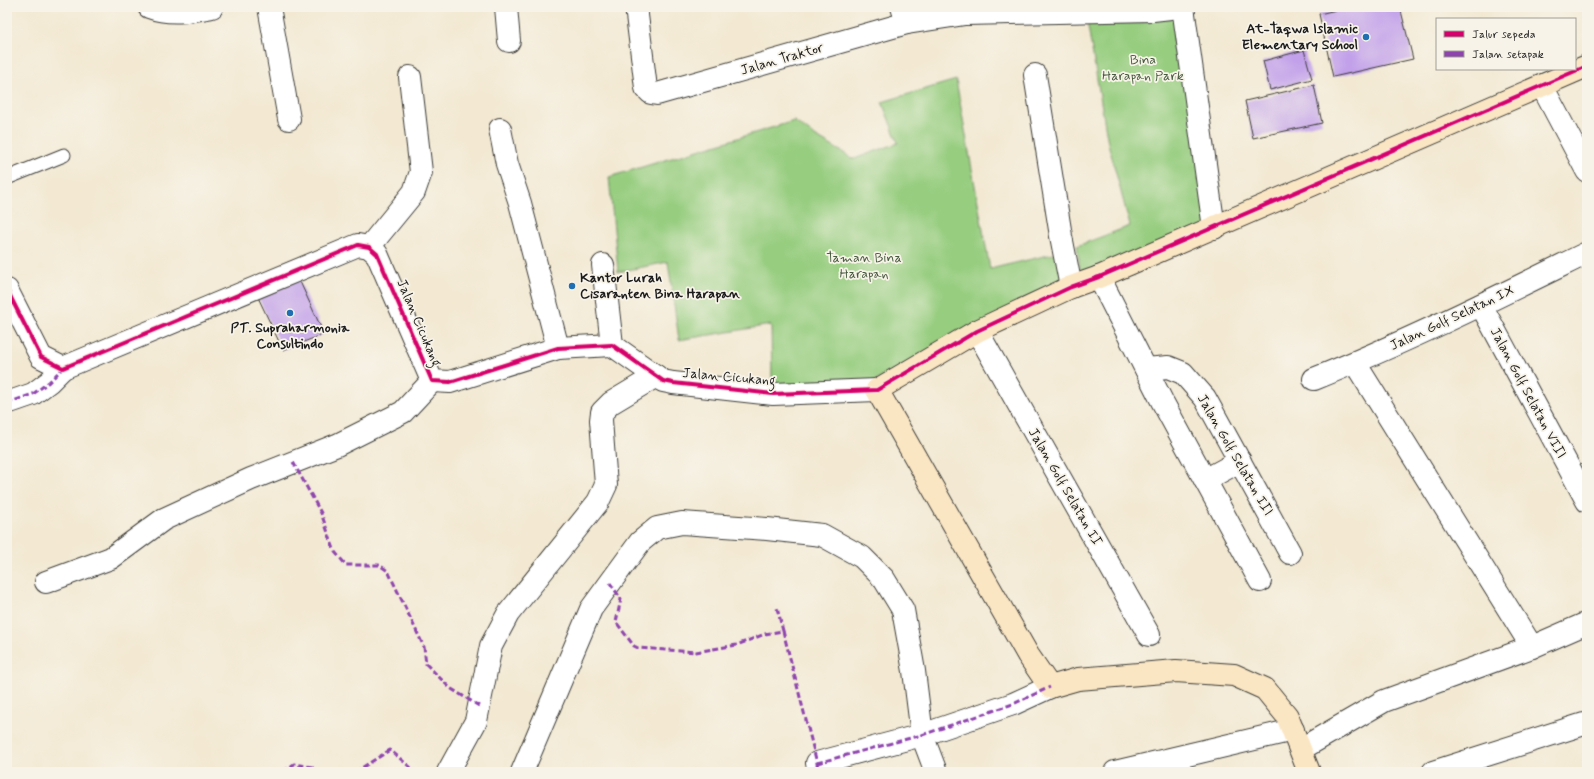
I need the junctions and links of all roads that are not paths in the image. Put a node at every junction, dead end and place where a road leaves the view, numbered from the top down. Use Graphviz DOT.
graph roads {
  1 [pos="149,7"];
  2 [pos="212,7"];
  3 [pos="269,7"];
  4 [pos="506,7"];
  5 [pos="636,7"];
  6 [pos="1179,7"];
  7 [pos="1183,7"];
  8 [pos="904,15"];
  9 [pos="509,41"];
  10 [pos="1587,66"];
  11 [pos="1035,75"];
  12 [pos="410,77"];
  13 [pos="1542,86"];
  14 [pos="289,119"];
  15 [pos="500,129"];
  16 [pos="64,155"];
  17 [pos="1587,171"];
  18 [pos="7,178"];
  19 [pos="1214,228"];
  20 [pos="368,247"];
  21 [pos="1587,253"];
  22 [pos="602,265"];
  23 [pos="1099,277"];
  24 [pos="1071,287"];
  25 [pos="7,290"];
  26 [pos="1481,305"];
  27 [pos="979,335"];
  28 [pos="612,345"];
  29 [pos="558,348"];
  30 [pos="1355,363"];
  31 [pos="63,368"];
  32 [pos="1146,369"];
  33 [pos="656,376"];
  34 [pos="1314,379"];
  35 [pos="432,381"];
  36 [pos="877,390"];
  37 [pos="7,403"];
  38 [pos="1240,462"];
  39 [pos="1205,480"];
  40 [pos="1587,501"];
  41 [pos="1290,553"];
  42 [pos="1260,580"];
  43 [pos="46,582"];
  44 [pos="1587,623"];
  45 [pos="1149,635"];
  46 [pos="1532,647"];
  47 [pos="1050,687"];
  48 [pos="1587,725"];
  49 [pos="922,735"];
  50 [pos="1297,740"];
  51 [pos="817,763"];
  52 [pos="448,772"];
  53 [pos="522,772"];
  54 [pos="936,772"];
  55 [pos="1115,772"];
  56 [pos="1309,772"];
  57 [pos="1433,772"];
  1 -- 2 [label="street"];
  3 -- 14 [label="street"];
  4 -- 9 [label="street"];
  5 -- 8 [label="street, Jalan Traktor"];
  6 -- 8 [label="street, Jalan Traktor"];
  7 -- 19 [label="street"];
  10 -- 13 [label="street"];
  11 -- 24 [label="street"];
  12 -- 20 [label="street"];
  13 -- 17 [label="street"];
  13 -- 19 [label="street"];
  15 -- 29 [label="street"];
  16 -- 18 [label="lane"];
  19 -- 23 [label="street"];
  20 -- 31 [label="street"];
  20 -- 35 [label="street, Jalan Cicukang"];
  21 -- 26 [label="street, Jalan Golf Selatan IX"];
  22 -- 28 [label="street"];
  23 -- 24 [label="street"];
  23 -- 32 [label="street"];
  24 -- 27 [label="street"];
  25 -- 31 [label="street"];
  26 -- 30 [label="street, Jalan Golf Selatan IX"];
  26 -- 40 [label="street, Jalan Golf Selatan VIII"];
  27 -- 36 [label="street"];
  27 -- 45 [label="street, Jalan Golf Selatan II"];
  28 -- 29 [label="street, Jalan Cicukang"];
  28 -- 33 [label="street, Jalan Cicukang"];
  29 -- 35 [label="street, Jalan Cicukang"];
  30 -- 34 [label="street, Jalan Golf Selatan IX"];
  30 -- 46 [label="street"];
  31 -- 37 [label="street"];
  32 -- 38 [label="street, Jalan Golf Selatan III"];
  32 -- 39 [label="street"];
  33 -- 36 [label="street, Jalan Cicukang"];
  33 -- 52 [label="street"];
  35 -- 43 [label="street"];
  36 -- 47 [label="street"];
  38 -- 39 [label="street"];
  38 -- 41 [label="street, Jalan Golf Selatan III"];
  39 -- 42 [label="street"];
  44 -- 46 [label="street"];
  46 -- 50 [label="street"];
  47 -- 49 [label="street"];
  47 -- 50 [label="street"];
  48 -- 57 [label="street"];
  49 -- 51 [label="street"];
  49 -- 53 [label="street"];
  49 -- 54 [label="street"];
  50 -- 55 [label="street"];
  50 -- 56 [label="street"];
}
